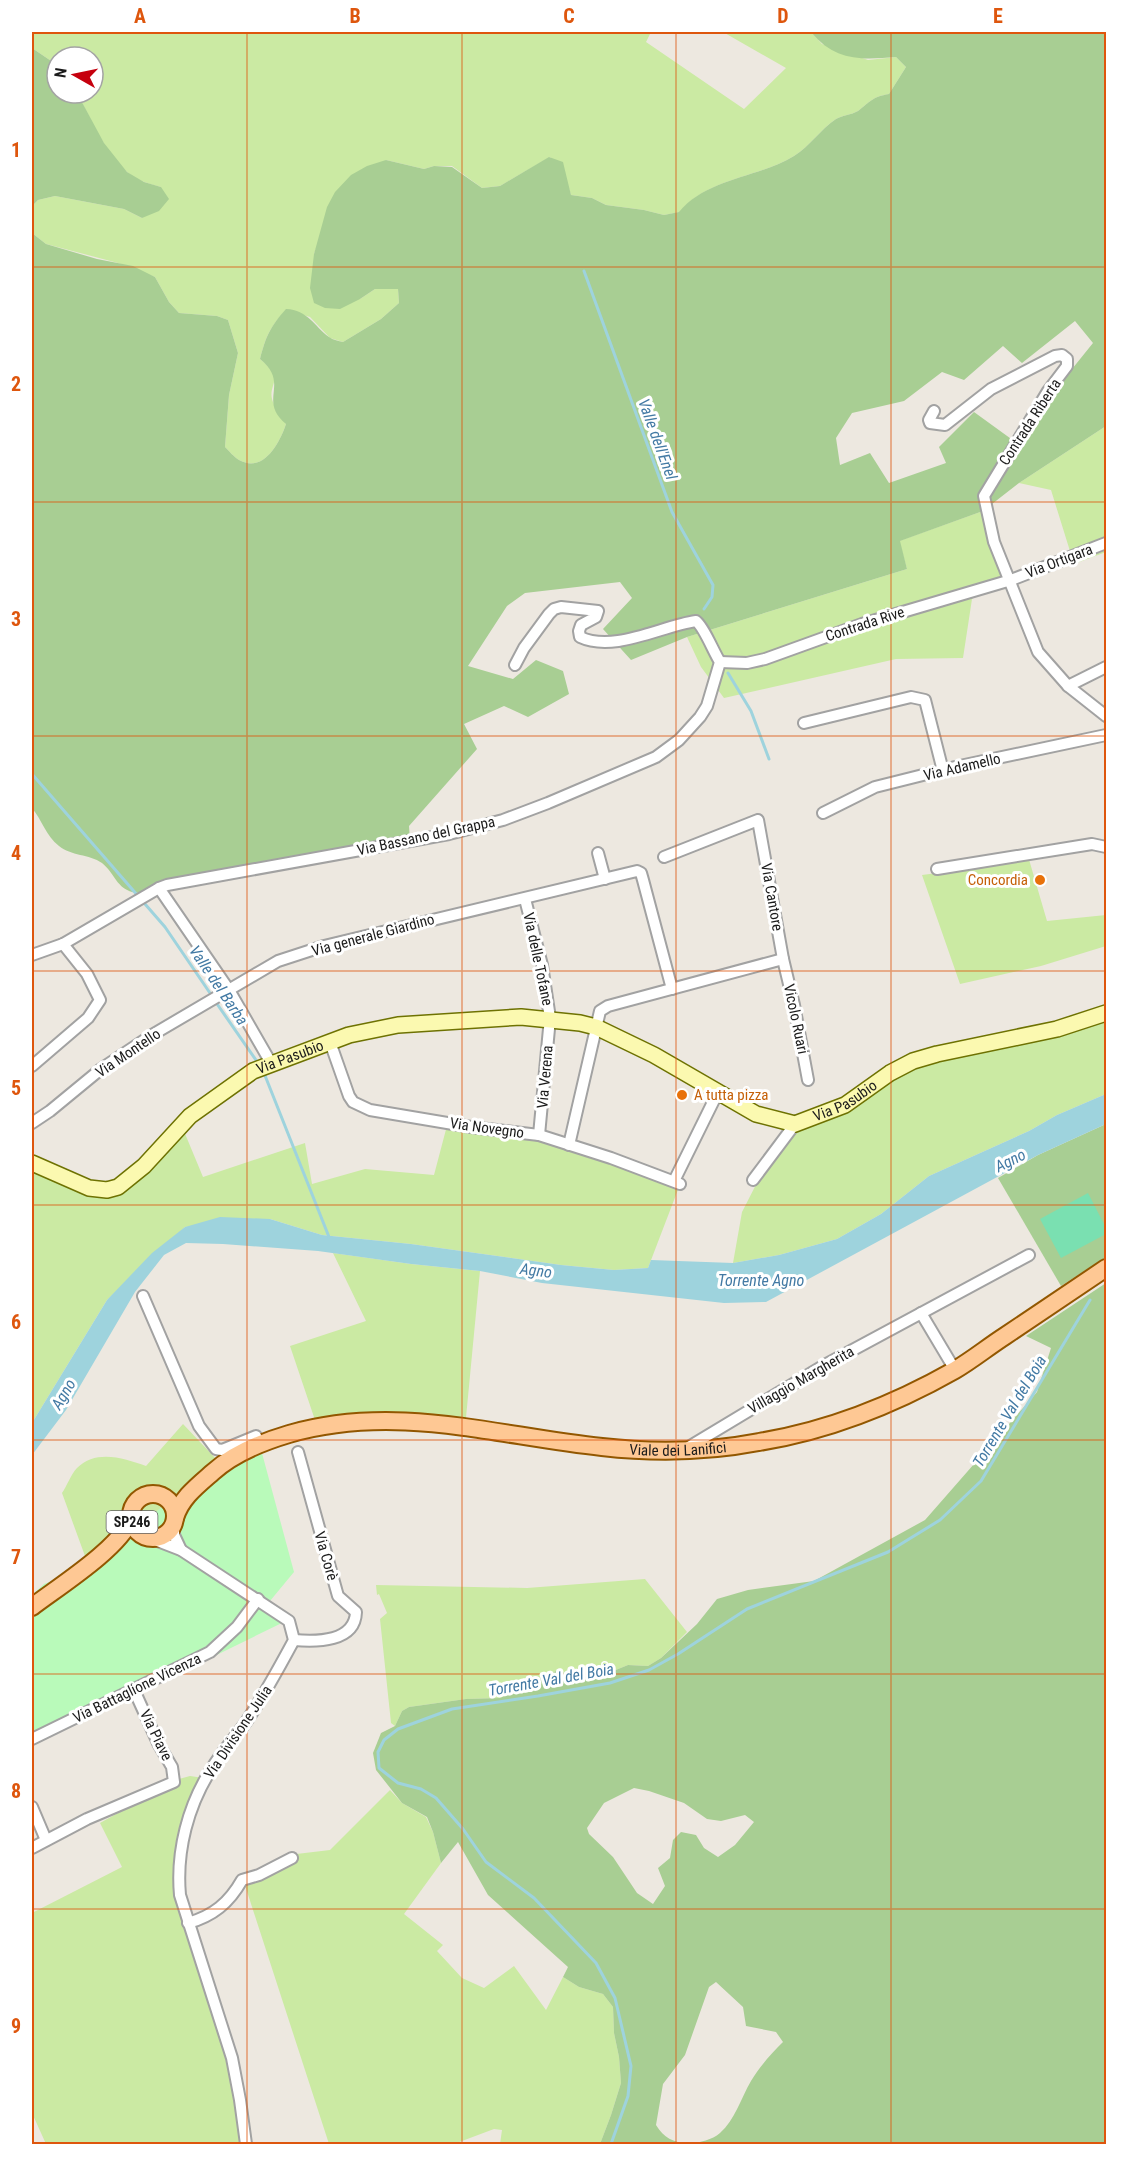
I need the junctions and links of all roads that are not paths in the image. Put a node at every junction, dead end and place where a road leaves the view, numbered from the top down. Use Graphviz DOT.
graph roads {
  1 [pos="929,418"];
  2 [pos="1107,543"];
  3 [pos="1011,580"];
  4 [pos="720,662"];
  5 [pos="515,665"];
  6 [pos="1107,667"];
  7 [pos="1068,686"];
  8 [pos="1107,716"];
  9 [pos="804,723"];
  10 [pos="1107,735"];
  11 [pos="943,771"];
  12 [pos="823,813"];
  13 [pos="1107,847"];
  14 [pos="598,853"];
  15 [pos="664,857"];
  16 [pos="937,869"];
  17 [pos="605,879"];
  18 [pos="159,888"];
  19 [pos="525,899"];
  20 [pos="63,944"];
  21 [pos="32,955"];
  22 [pos="783,959"];
  23 [pos="672,989"];
  24 [pos="226,992"];
  25 [pos="1107,1013"];
  26 [pos="550,1018"];
  27 [pos="596,1027"];
  28 [pos="330,1042"];
  29 [pos="32,1066"];
  30 [pos="262,1066"];
  31 [pos="808,1080"];
  32 [pos="718,1092"];
  33 [pos="32,1123"];
  34 [pos="795,1124"];
  35 [pos="539,1135"];
  36 [pos="569,1145"];
  37 [pos="32,1164"];
  38 [pos="753,1180"];
  39 [pos="1029,1254"];
  40 [pos="1107,1268"];
  41 [pos="143,1296"];
  42 [pos="921,1312"];
  43 [pos="955,1370"];
  44 [pos="259,1444"];
  45 [pos="682,1451"];
  46 [pos="298,1452"];
  47 [pos="217,1468"];
  48 [pos="160,1496"];
  49 [pos="131,1520"];
  50 [pos="174,1520"];
  51 [pos="146,1537"];
  52 [pos="181,1550"];
  53 [pos="94,1560"];
  54 [pos="258,1599"];
  55 [pos="32,1607"];
  56 [pos="294,1641"];
  57 [pos="135,1690"];
  58 [pos="32,1739"];
  59 [pos="32,1807"];
  60 [pos="46,1840"];
  61 [pos="32,1848"];
  62 [pos="292,1858"];
  63 [pos="188,1923"];
  64 [pos="246,2145"];
  1 -- 3 [label="street, Contrada Riberta"];
  2 -- 3 [label="street, Via Ortigara"];
  3 -- 4 [label="street, Contrada Rive"];
  3 -- 7 [label="street"];
  4 -- 5 [label="street"];
  4 -- 18 [label="street, Via Bassano del Grappa"];
  6 -- 7 [label="street"];
  7 -- 8 [label="street"];
  9 -- 11 [label="street"];
  10 -- 11 [label="street, Via Adamello"];
  11 -- 12 [label="street, Via Adamello"];
  13 -- 16 [label="street"];
  14 -- 17 [label="street"];
  15 -- 22 [label="street, Via Cantore"];
  17 -- 19 [label="street"];
  17 -- 23 [label="street"];
  18 -- 20 [label="street, Via Bassano del Grappa"];
  18 -- 24 [label="street"];
  19 -- 24 [label="street, Via generale Giardino"];
  19 -- 26 [label="street, Via delle Tofane"];
  20 -- 21 [label="street, Via Bassano del Grappa"];
  20 -- 29 [label="street"];
  22 -- 23 [label="street"];
  22 -- 31 [label="street, Vicolo Ruari"];
  23 -- 27 [label="street"];
  24 -- 30 [label="street"];
  24 -- 33 [label="street, Via Montello"];
  25 -- 34 [label="main road, Via Pasubio"];
  26 -- 27 [label="main road, Via Pasubio"];
  26 -- 28 [label="main road, Via Pasubio"];
  26 -- 35 [label="street, Via Verena"];
  27 -- 32 [label="main road, Via Pasubio"];
  27 -- 36 [label="street"];
  28 -- 30 [label="main road, Via Pasubio"];
  28 -- 35 [label="street, Via Novegno"];
  30 -- 37 [label="main road, Via Pasubio"];
  32 -- 34 [label="main road, Via Pasubio"];
  32 -- 36 [label="street, Via Novegno"];
  34 -- 38 [label="street"];
  35 -- 36 [label="street, Via Novegno"];
  39 -- 42 [label="street, Villaggio Margherita"];
  40 -- 43 [label="main road, Viale dei Lanifici"];
  41 -- 44 [label="street"];
  42 -- 43 [label="street"];
  42 -- 45 [label="street, Villaggio Margherita"];
  43 -- 45 [label="main road, Viale dei Lanifici"];
  44 -- 45 [label="main road, Viale dei Lanifici"];
  44 -- 47 [label="main road, Viale dei Lanifici"];
  46 -- 56 [label="street, Via Corè"];
  47 -- 48 [label="main road, Viale dei Lanifici"];
  47 -- 50 [label="main road, Viale dei Lanifici"];
  48 -- 49 [label="main road, Viale dei Lanifici / SP246"];
  48 -- 50 [label="main road, SP246"];
  49 -- 51 [label="main road, SP246"];
  49 -- 53 [label="main road, Viale dei Lanifici / SP246"];
  50 -- 51 [label="main road, Viale dei Lanifici / SP246"];
  50 -- 52 [label="street"];
  51 -- 52 [label="street"];
  51 -- 53 [label="main road, Viale dei Lanifici / SP246"];
  52 -- 54 [label="street"];
  53 -- 55 [label="main road, Viale dei Lanifici / SP246"];
  54 -- 56 [label="street"];
  54 -- 57 [label="street, Via Battaglione Vicenza"];
  56 -- 63 [label="street, Via Divisione Julia"];
  57 -- 58 [label="street, Via Battaglione Vicenza"];
  57 -- 60 [label="street, Via Piave"];
  59 -- 60 [label="street"];
  60 -- 61 [label="street"];
  62 -- 63 [label="street"];
  63 -- 64 [label="street, Via Divisione Julia"];
}
